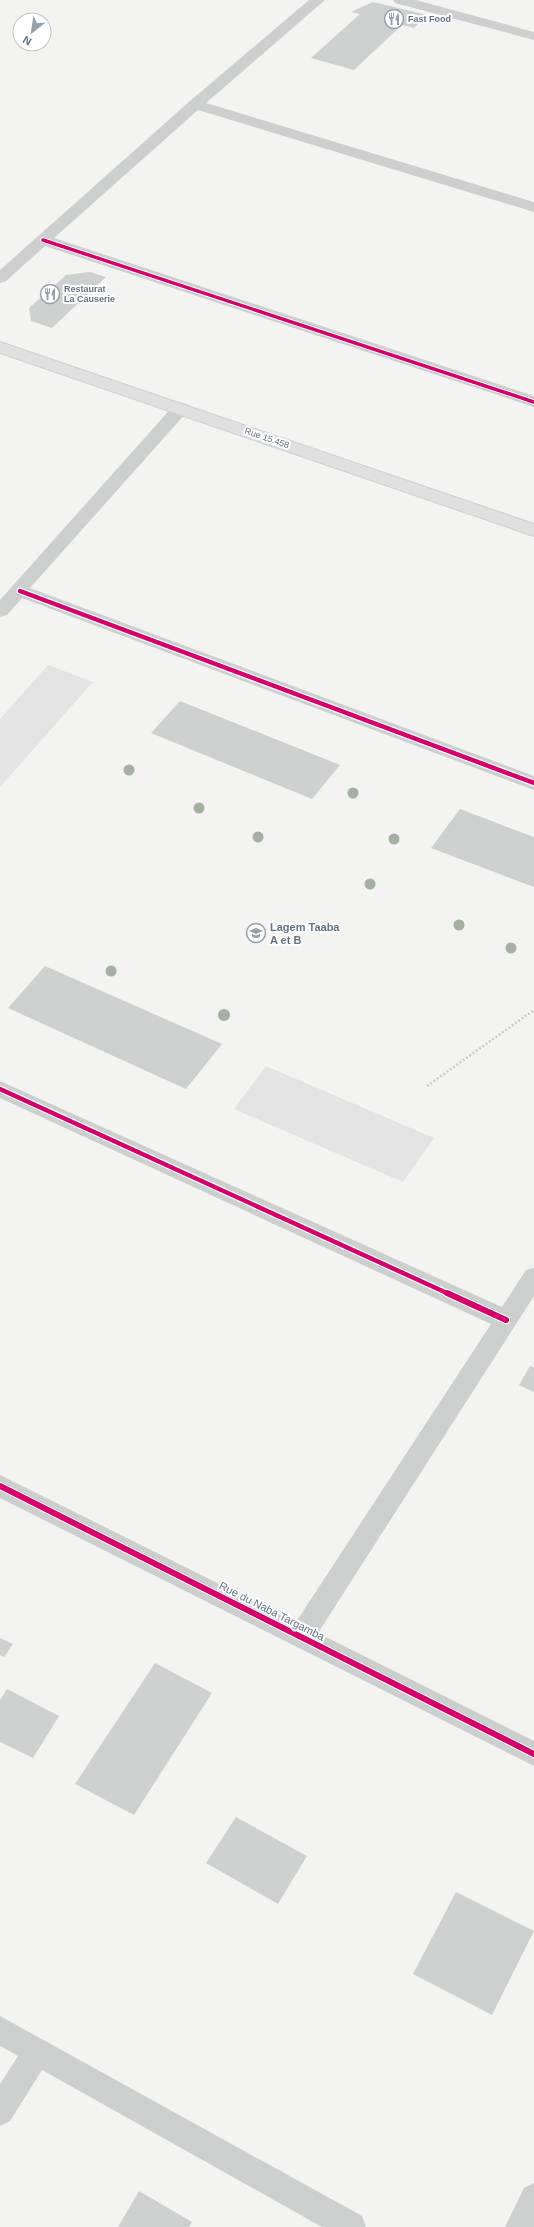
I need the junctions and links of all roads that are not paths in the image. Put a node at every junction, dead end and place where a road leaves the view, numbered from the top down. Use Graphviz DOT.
graph roads {
  1 [pos="318,0"];
  2 [pos="400,0"];
  3 [pos="534,36"];
  4 [pos="195,104"];
  5 [pos="534,207"];
  6 [pos="43,240"];
  7 [pos="0,278"];
  8 [pos="0,347"];
  9 [pos="534,402"];
  10 [pos="181,408"];
  11 [pos="534,530"];
  12 [pos="20,592"];
  13 [pos="0,611"];
  14 [pos="534,783"];
  15 [pos="0,1089"];
  16 [pos="534,1277"];
  17 [pos="506,1320"];
  18 [pos="0,1486"];
  19 [pos="301,1637"];
  20 [pos="534,1754"];
  21 [pos="0,2030"];
  22 [pos="37,2052"];
  23 [pos="0,2111"];
  24 [pos="534,2198"];
  25 [pos="351,2227"];
  26 [pos="520,2227"];
  1 -- 4 [label="street"];
  2 -- 3 [label="street"];
  4 -- 5 [label="street"];
  4 -- 6 [label="street"];
  6 -- 7 [label="street"];
  6 -- 9 [label="street"];
  8 -- 10 [label="main road, Rue 15.458"];
  10 -- 11 [label="main road, Rue 15.458"];
  10 -- 12 [label="street"];
  12 -- 13 [label="street"];
  12 -- 14 [label="street"];
  15 -- 17 [label="street"];
  16 -- 17 [label="street"];
  17 -- 19 [label="street"];
  18 -- 19 [label="street, Rue du Naba Targamba"];
  19 -- 20 [label="street, Rue du Naba Targamba"];
  21 -- 22 [label="street"];
  22 -- 23 [label="street"];
  22 -- 25 [label="street"];
  24 -- 26 [label="street"];
}
